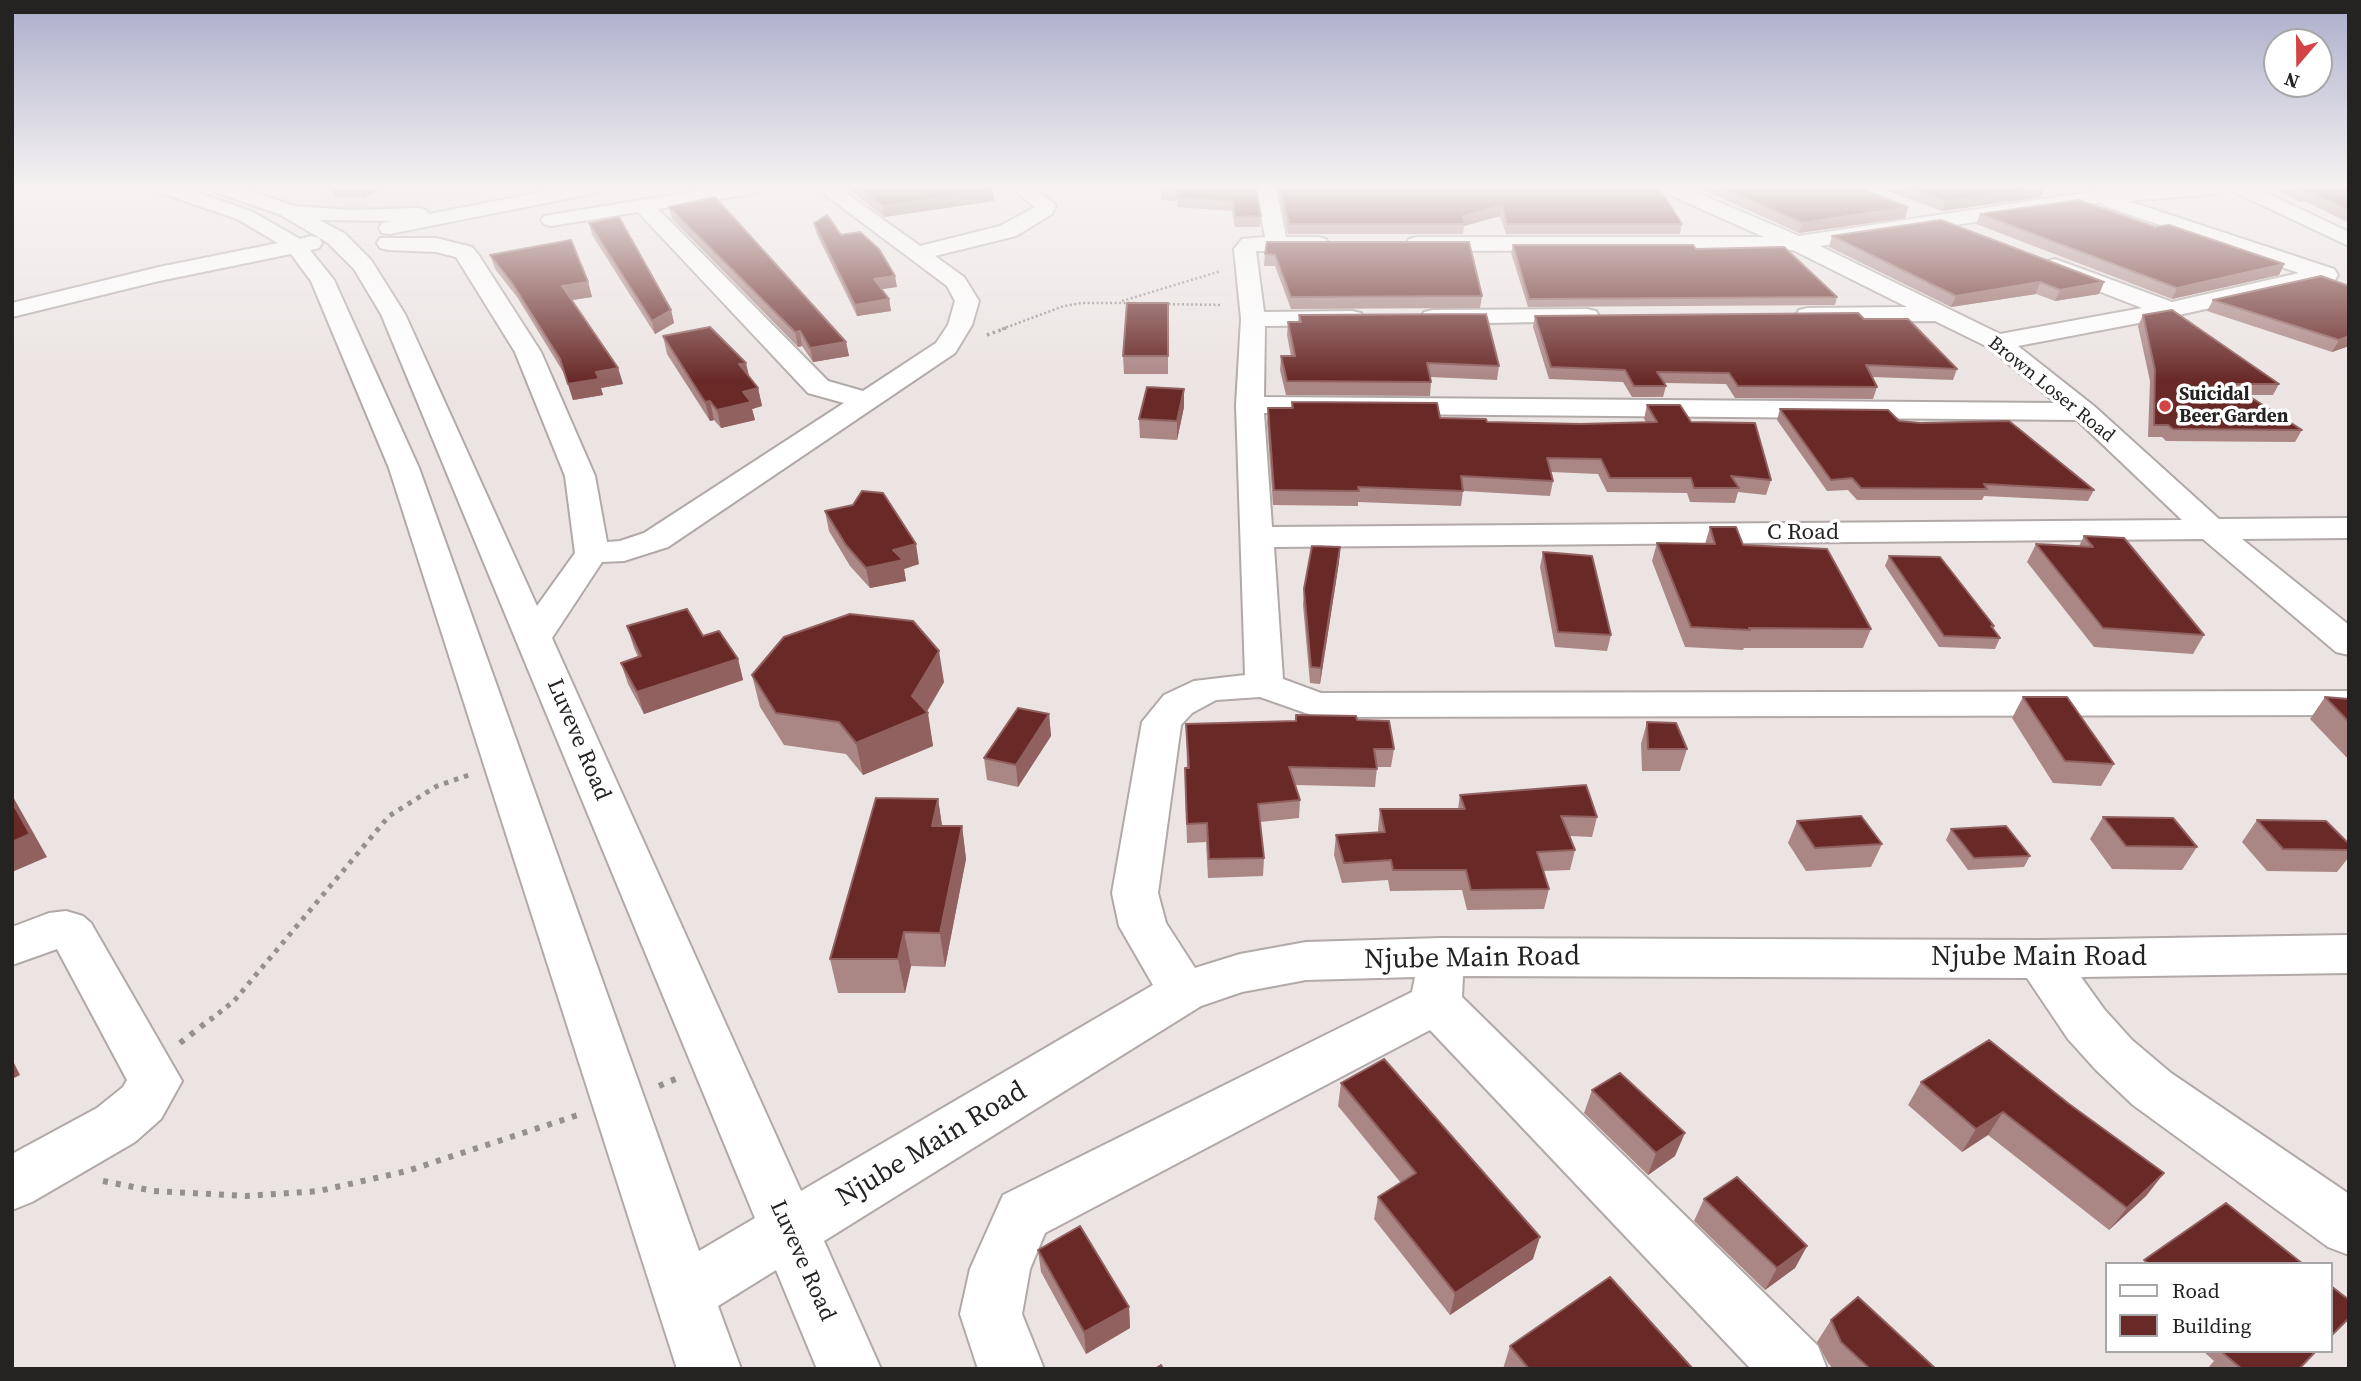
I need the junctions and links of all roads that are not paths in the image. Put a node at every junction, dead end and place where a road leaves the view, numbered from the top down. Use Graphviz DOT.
graph roads {
  1 [pos="203,252"];
  2 [pos="327,252"];
  3 [pos="328,252"];
  4 [pos="341,252"];
  5 [pos="462,252"];
  6 [pos="689,252"];
  7 [pos="919,252"];
  8 [pos="1245,252"];
  9 [pos="1816,252"];
  10 [pos="2261,252"];
  11 [pos="916,253"];
  12 [pos="321,254"];
  13 [pos="2030,256"];
  14 [pos="159,274"];
  15 [pos="2337,278"];
  16 [pos="12,310"];
  17 [pos="2170,310"];
  18 [pos="1251,312"];
  19 [pos="1943,314"];
  20 [pos="1778,315"];
  21 [pos="1612,316"];
  22 [pos="1405,317"];
  23 [pos="1377,318"];
  24 [pos="1997,342"];
  25 [pos="868,401"];
  26 [pos="1250,405"];
  27 [pos="2084,412"];
  28 [pos="2349,528"];
  29 [pos="2212,530"];
  30 [pos="1257,537"];
  31 [pos="592,553"];
  32 [pos="534,637"];
  33 [pos="2349,644"];
  34 [pos="1264,685"];
  35 [pos="2349,702"];
  36 [pos="12,947"];
  37 [pos="2349,954"];
  38 [pos="2041,959"];
  39 [pos="1438,980"];
  40 [pos="1183,992"];
  41 [pos="12,1184"];
  42 [pos="2349,1228"];
  43 [pos="789,1232"];
  44 [pos="684,1293"];
  45 [pos="709,1369"];
  46 [pos="849,1369"];
  47 [pos="1012,1369"];
  48 [pos="1794,1369"];
  1 -- 14 [label="street"];
  2 -- 12 [label="street"];
  3 -- 12 [label="street"];
  4 -- 12 [label="street"];
  5 -- 31 [label="street"];
  6 -- 25 [label="street"];
  7 -- 11 [label="street"];
  8 -- 18 [label="street"];
  9 -- 19 [label="street, Brown Loser Road"];
  10 -- 15 [label="street"];
  11 -- 25 [label="street"];
  12 -- 14 [label="street"];
  12 -- 14 [label="street"];
  12 -- 32 [label="street, Luveve Road"];
  12 -- 44 [label="street"];
  13 -- 17 [label="street"];
  14 -- 16 [label="street"];
  15 -- 17 [label="street"];
  17 -- 24 [label="street"];
  18 -- 23 [label="street"];
  18 -- 26 [label="street"];
  19 -- 20 [label="street"];
  19 -- 24 [label="street, Brown Loser Road"];
  21 -- 22 [label="street"];
  24 -- 27 [label="street, Brown Loser Road"];
  25 -- 31 [label="street"];
  26 -- 27 [label="street"];
  26 -- 30 [label="street"];
  27 -- 29 [label="street, Brown Loser Road"];
  28 -- 29 [label="street, C Road"];
  29 -- 30 [label="street, C Road"];
  29 -- 33 [label="street, Brown Loser Road"];
  30 -- 34 [label="street"];
  31 -- 32 [label="street"];
  32 -- 43 [label="street, Luveve Road"];
  34 -- 35 [label="street"];
  34 -- 40 [label="street"];
  36 -- 41 [label="street"];
  37 -- 38 [label="street, Njube Main Road"];
  38 -- 39 [label="street, Njube Main Road"];
  38 -- 42 [label="street"];
  39 -- 40 [label="street, Njube Main Road"];
  39 -- 47 [label="street"];
  39 -- 48 [label="street"];
  40 -- 43 [label="street, Njube Main Road"];
  43 -- 44 [label="street, Njube Main Road"];
  43 -- 46 [label="street, Luveve Road"];
  44 -- 45 [label="street"];
}
